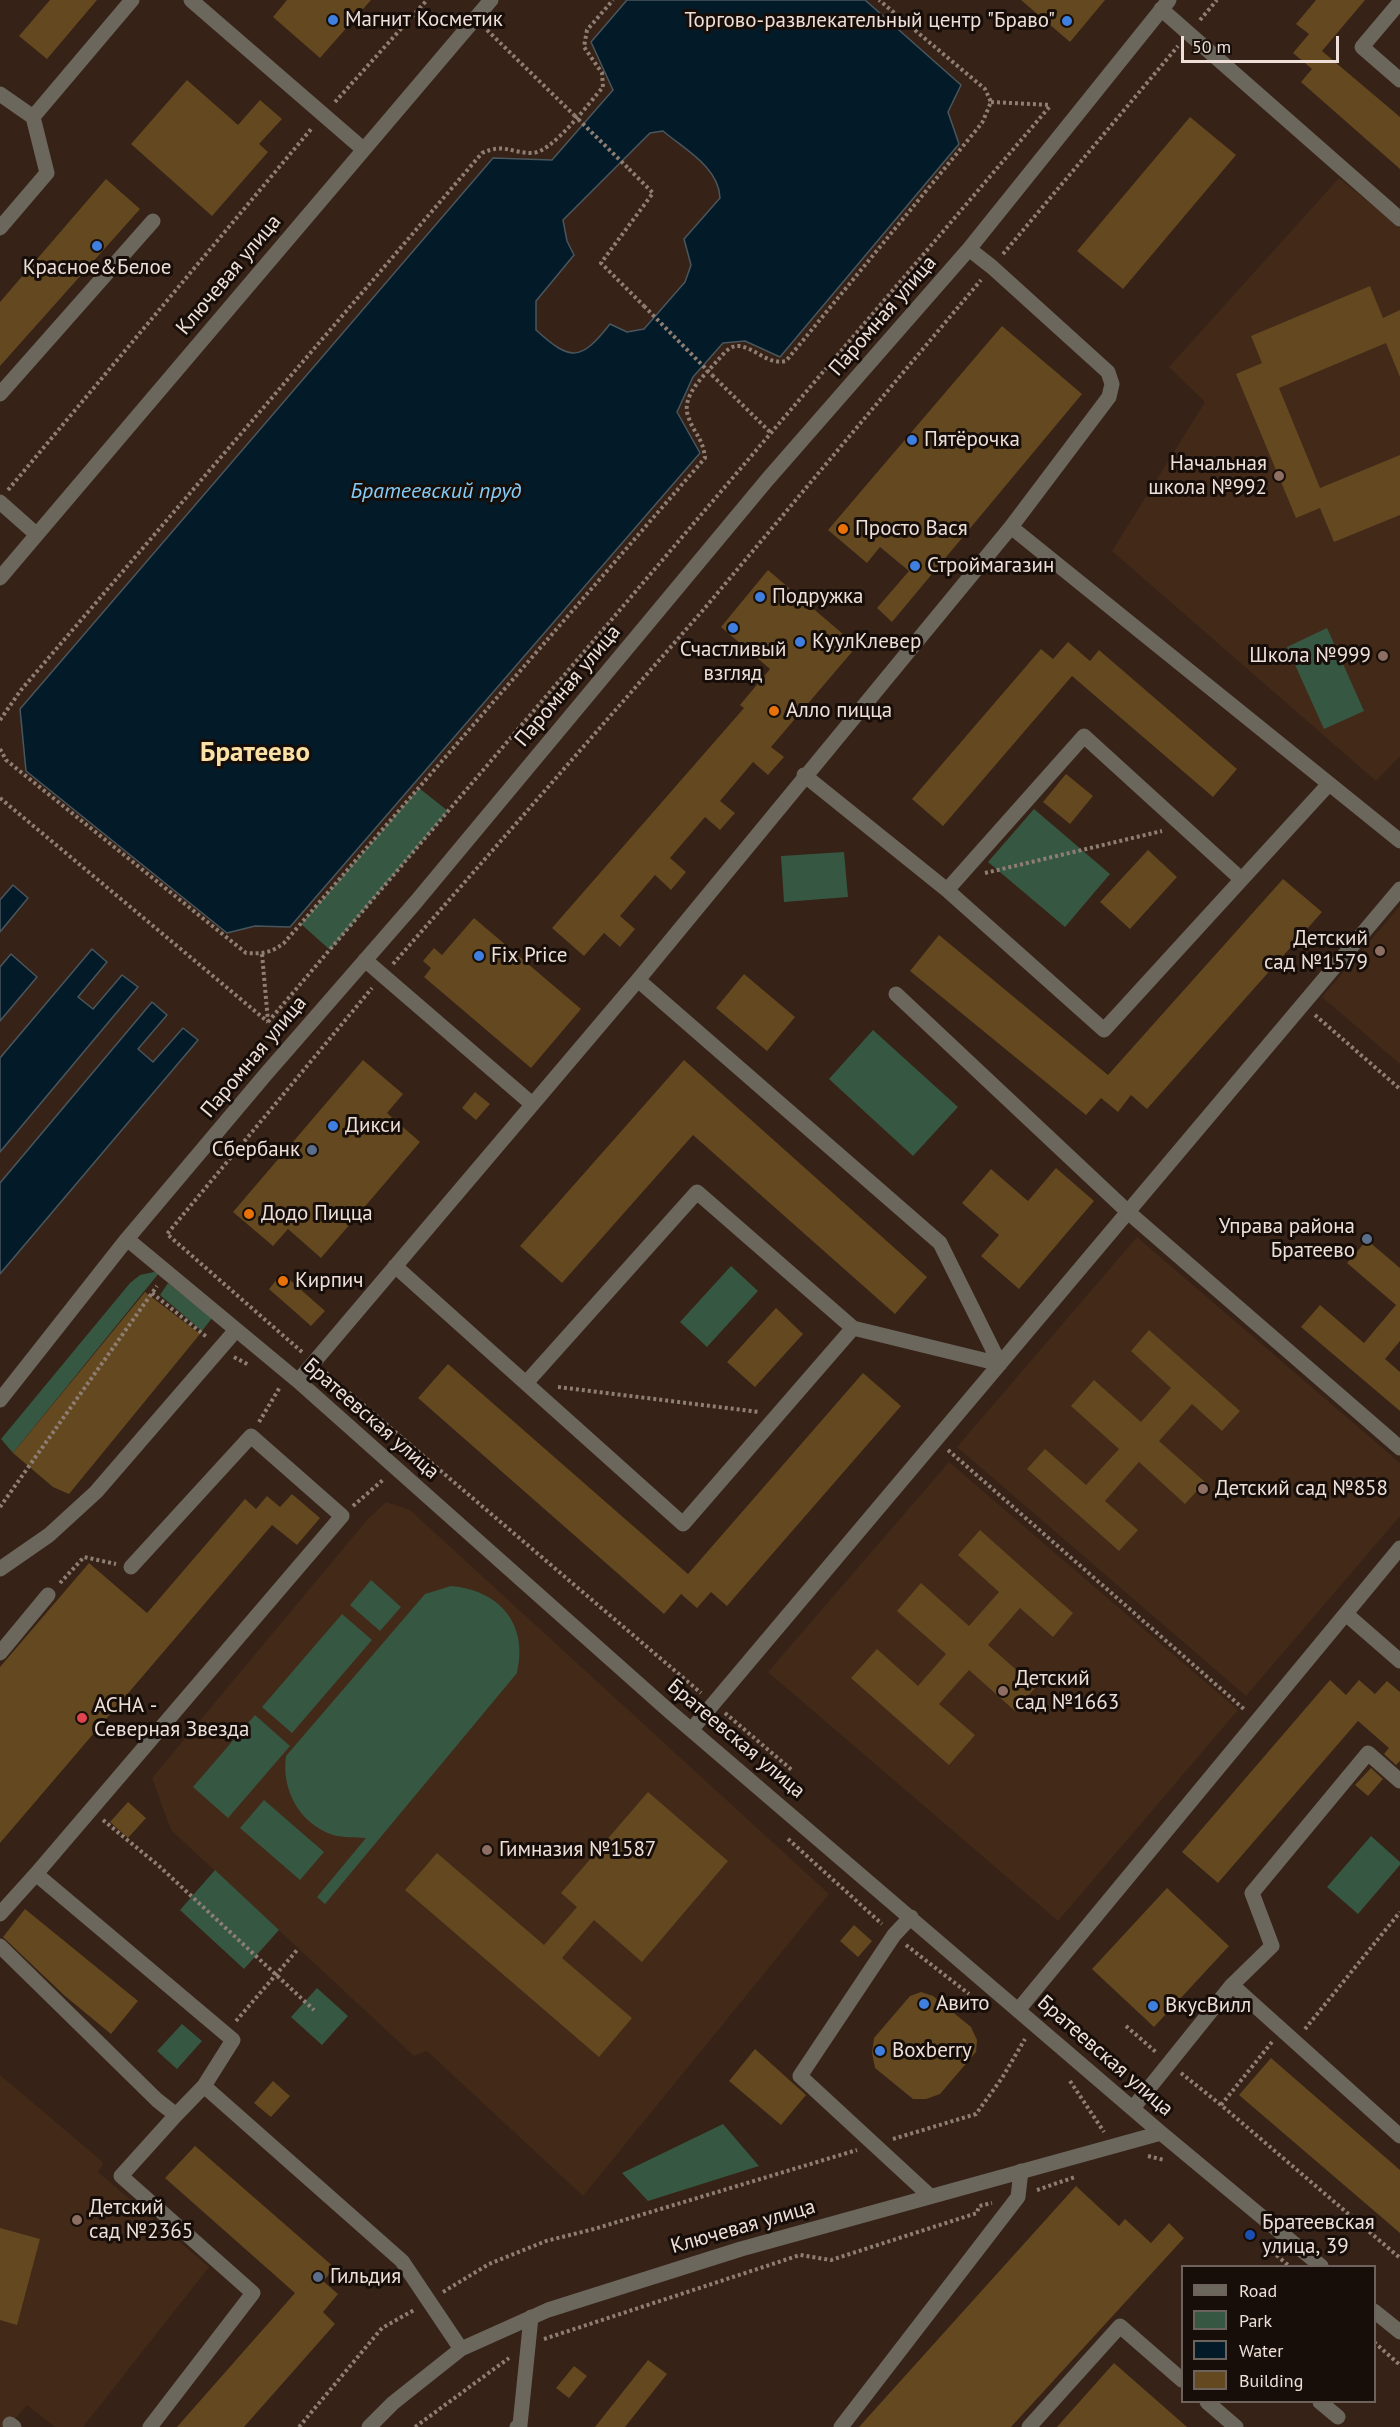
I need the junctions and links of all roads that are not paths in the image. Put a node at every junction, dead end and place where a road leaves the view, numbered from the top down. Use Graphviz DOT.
graph roads {
  1 [pos="132,0"];
  2 [pos="191,0"];
  3 [pos="490,0"];
  4 [pos="1400,2"];
  5 [pos="1165,5"];
  6 [pos="1400,80"];
  7 [pos="0,94"];
  8 [pos="33,117"];
  9 [pos="363,150"];
  10 [pos="1400,219"];
  11 [pos="153,220"];
  12 [pos="0,228"];
  13 [pos="969,249"];
  14 [pos="0,393"];
  15 [pos="0,500"];
  16 [pos="1011,527"];
  17 [pos="36,534"];
  18 [pos="0,578"];
  19 [pos="804,775"];
  20 [pos="1328,785"];
  21 [pos="1400,841"];
  22 [pos="1242,879"];
  23 [pos="951,885"];
  24 [pos="1400,889"];
  25 [pos="365,960"];
  26 [pos="638,980"];
  27 [pos="896,994"];
  28 [pos="532,1104"];
  29 [pos="1128,1212"];
  30 [pos="128,1239"];
  31 [pos="395,1266"];
  32 [pos="853,1328"];
  33 [pos="236,1330"];
  34 [pos="1000,1364"];
  35 [pos="298,1381"];
  36 [pos="526,1383"];
  37 [pos="0,1400"];
  38 [pos="1400,1448"];
  39 [pos="1400,1548"];
  40 [pos="131,1567"];
  41 [pos="0,1569"];
  42 [pos="48,1595"];
  43 [pos="1346,1614"];
  44 [pos="0,1653"];
  45 [pos="1400,1661"];
  46 [pos="692,1729"];
  47 [pos="1400,1781"];
  48 [pos="36,1874"];
  49 [pos="0,1914"];
  50 [pos="911,1917"];
  51 [pos="0,1946"];
  52 [pos="1232,1985"];
  53 [pos="1019,2009"];
  54 [pos="204,2086"];
  55 [pos="1133,2108"];
  56 [pos="176,2115"];
  57 [pos="1161,2133"];
  58 [pos="1400,2136"];
  59 [pos="1021,2171"];
  60 [pos="930,2196"];
  61 [pos="1320,2265"];
  62 [pos="1376,2313"];
  63 [pos="531,2317"];
  64 [pos="1400,2332"];
  65 [pos="461,2349"];
  66 [pos="1181,2379"];
  67 [pos="1208,2403"];
  68 [pos="1321,2403"];
  69 [pos="1338,2417"];
  70 [pos="150,2427"];
  71 [pos="369,2427"];
  72 [pos="516,2427"];
  73 [pos="841,2427"];
  74 [pos="1029,2427"];
  75 [pos="1236,2427"];
  1 -- 8 [label="street"];
  2 -- 9 [label="street"];
  3 -- 9 [label="street, Ключевая улица"];
  4 -- 6 [label="street"];
  5 -- 10 [label="street"];
  5 -- 13 [label="street, Паромная улица"];
  7 -- 8 [label="street"];
  8 -- 12 [label="street"];
  9 -- 17 [label="street, Ключевая улица"];
  11 -- 14 [label="street"];
  13 -- 16 [label="street"];
  13 -- 25 [label="street, Паромная улица"];
  15 -- 17 [label="street"];
  16 -- 19 [label="street"];
  16 -- 20 [label="street"];
  17 -- 18 [label="street, Ключевая улица"];
  19 -- 23 [label="street"];
  19 -- 26 [label="street"];
  20 -- 21 [label="street"];
  20 -- 22 [label="street"];
  22 -- 23 [label="street"];
  22 -- 23 [label="street"];
  24 -- 29 [label="street"];
  25 -- 28 [label="street"];
  25 -- 30 [label="street, Паромная улица"];
  26 -- 28 [label="street"];
  26 -- 34 [label="street"];
  27 -- 29 [label="street"];
  28 -- 31 [label="street"];
  29 -- 34 [label="street"];
  29 -- 38 [label="street"];
  30 -- 33 [label="street, Братеевская улица"];
  30 -- 37 [label="street, Паромная улица"];
  31 -- 35 [label="street"];
  31 -- 36 [label="street"];
  32 -- 34 [label="street"];
  32 -- 36 [label="street"];
  32 -- 36 [label="street"];
  33 -- 35 [label="street, Братеевская улица"];
  33 -- 41 [label="street"];
  34 -- 46 [label="street"];
  35 -- 46 [label="street, Братеевская улица"];
  39 -- 43 [label="street"];
  40 -- 48 [label="street"];
  42 -- 44 [label="street"];
  43 -- 45 [label="street"];
  43 -- 53 [label="street"];
  46 -- 50 [label="street, Братеевская улица"];
  47 -- 52 [label="street"];
  48 -- 49 [label="street"];
  48 -- 54 [label="street"];
  50 -- 53 [label="street, Братеевская улица"];
  50 -- 60 [label="street"];
  51 -- 56 [label="street"];
  52 -- 55 [label="street"];
  52 -- 58 [label="street"];
  53 -- 55 [label="street, Братеевская улица"];
  54 -- 56 [label="street"];
  54 -- 65 [label="street"];
  55 -- 57 [label="street, Братеевская улица"];
  56 -- 70 [label="street"];
  57 -- 59 [label="street, Ключевая улица"];
  57 -- 61 [label="street, Братеевская улица"];
  59 -- 60 [label="street, Ключевая улица"];
  59 -- 73 [label="street"];
  60 -- 63 [label="street, Ключевая улица"];
  62 -- 64 [label="street"];
  63 -- 65 [label="street, Ключевая улица"];
  63 -- 72 [label="street"];
  65 -- 71 [label="street, Ключевая улица"];
  66 -- 74 [label="street"];
  67 -- 75 [label="street"];
  68 -- 69 [label="street"];
}
